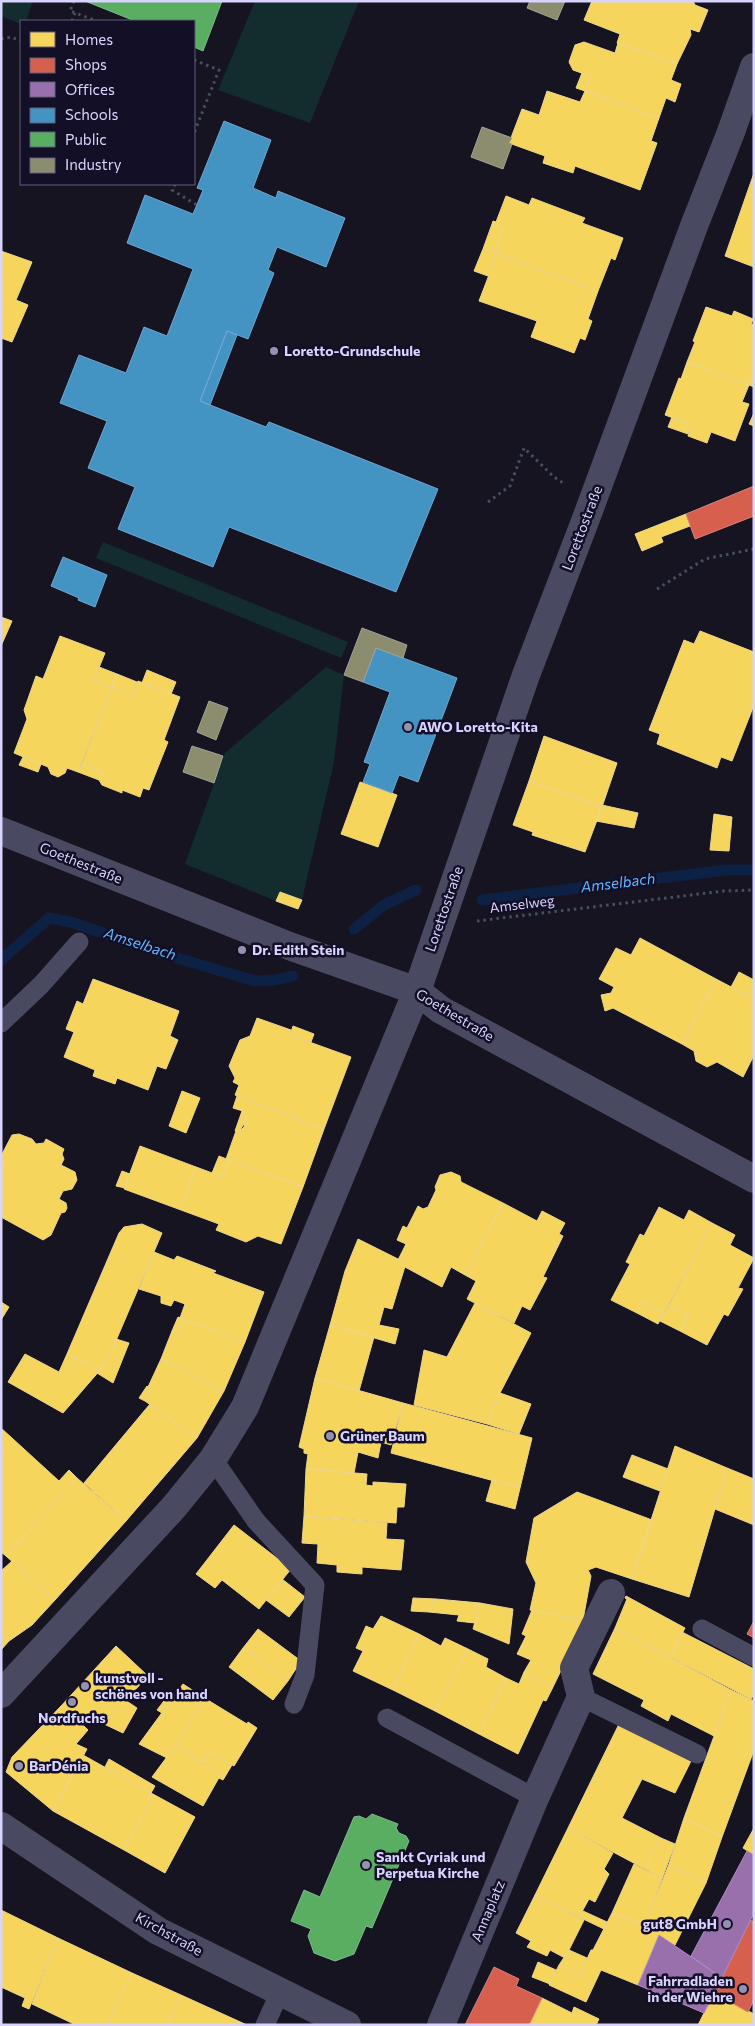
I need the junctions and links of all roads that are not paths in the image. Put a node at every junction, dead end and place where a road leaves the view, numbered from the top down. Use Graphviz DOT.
graph roads {
  1 [pos="754,67"];
  2 [pos="1,831"];
  3 [pos="79,942"];
  4 [pos="417,991"];
  5 [pos="1,1023"];
  6 [pos="754,1179"];
  7 [pos="213,1459"];
  8 [pos="611,1593"];
  9 [pos="702,1629"];
  10 [pos="754,1657"];
  11 [pos="1,1694"];
  12 [pos="582,1697"];
  13 [pos="294,1704"];
  14 [pos="387,1718"];
  15 [pos="697,1754"];
  16 [pos="535,1798"];
  17 [pos="1,1826"];
  18 [pos="280,1992"];
  19 [pos="265,2025"];
  20 [pos="347,2025"];
  21 [pos="440,2025"];
  1 -- 4 [label="street, Lorettostraße"];
  2 -- 4 [label="street, Goethestraße"];
  3 -- 5 [label="lane"];
  4 -- 6 [label="street, Goethestraße"];
  4 -- 7 [label="street, Lorettostraße"];
  7 -- 11 [label="street, Lorettostraße"];
  7 -- 13 [label="lane"];
  8 -- 12 [label="street"];
  9 -- 10 [label="lane"];
  12 -- 15 [label="lane"];
  12 -- 16 [label="street, Annaplatz"];
  14 -- 16 [label="lane"];
  16 -- 21 [label="street, Annaplatz"];
  17 -- 18 [label="street, Kirchstraße"];
  18 -- 19 [label="lane"];
  18 -- 20 [label="street, Kirchstraße"];
}
